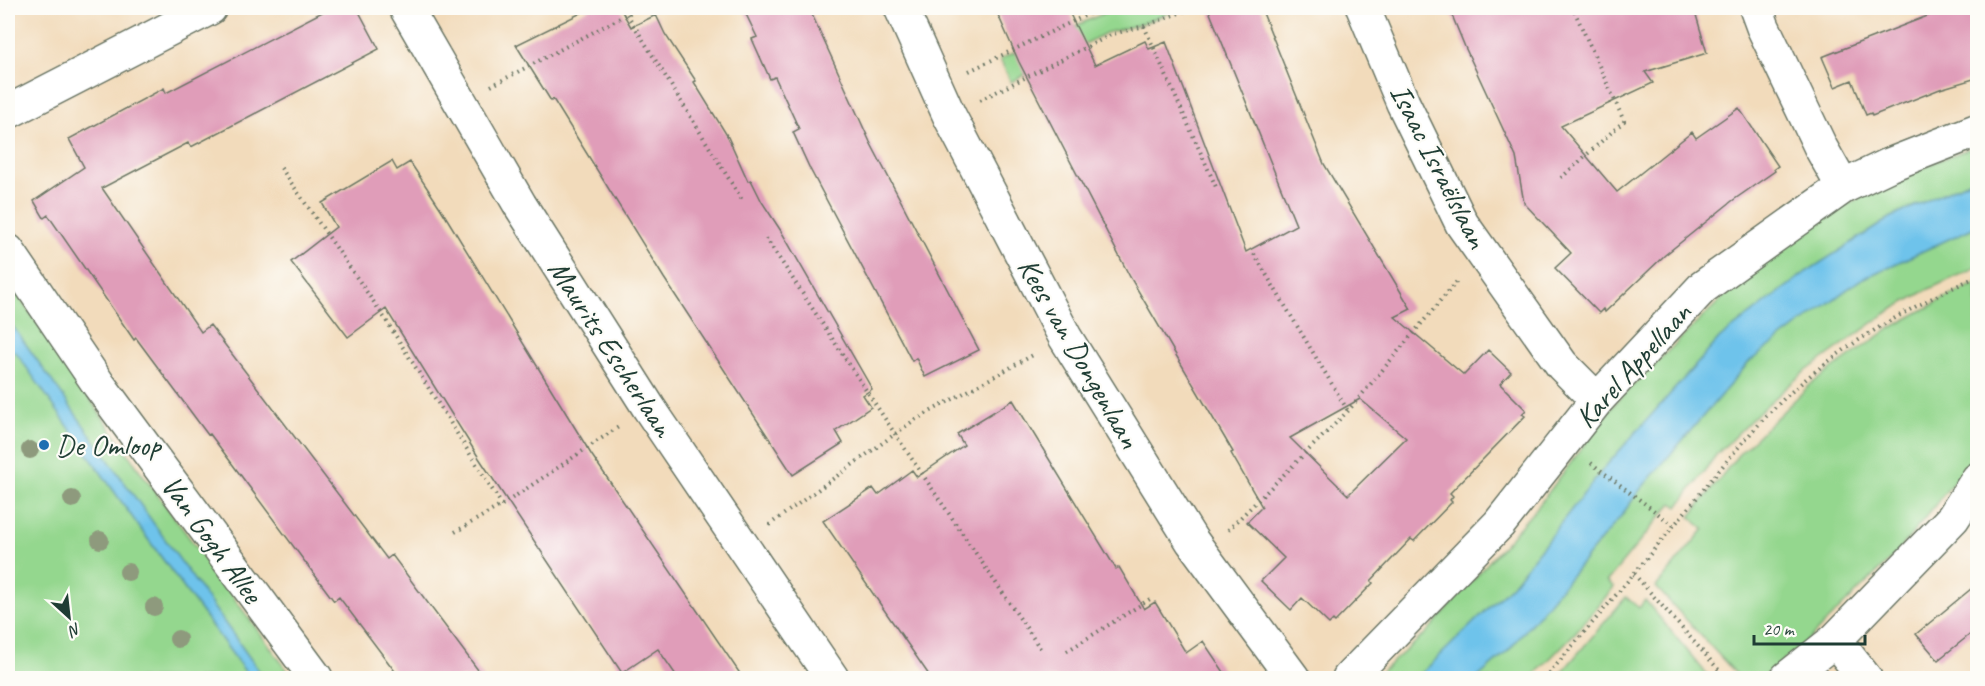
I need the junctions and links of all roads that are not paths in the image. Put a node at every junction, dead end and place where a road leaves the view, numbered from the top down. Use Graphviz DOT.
graph roads {
  1 [pos="210,8"];
  2 [pos="406,8"];
  3 [pos="901,8"];
  4 [pos="1363,8"];
  5 [pos="1756,8"];
  6 [pos="8,112"];
  7 [pos="1977,130"];
  8 [pos="1843,187"];
  9 [pos="8,251"];
  10 [pos="1597,400"];
  11 [pos="1977,479"];
  12 [pos="1834,640"];
  13 [pos="316,678"];
  14 [pos="832,678"];
  15 [pos="1293,678"];
  16 [pos="1349,678"];
  17 [pos="1787,678"];
  18 [pos="1865,678"];
  1 -- 6 [label="street"];
  2 -- 14 [label="street, Maurits Escherlaan"];
  3 -- 15 [label="street, Kees van Dongenlaan"];
  4 -- 10 [label="street, Isaac Israëlslaan"];
  5 -- 8 [label="street"];
  7 -- 8 [label="street, Karel Appellaan"];
  8 -- 10 [label="street, Karel Appellaan"];
  9 -- 13 [label="street, Van Gogh Allee"];
  10 -- 16 [label="street, Karel Appellaan"];
  11 -- 12 [label="street"];
  12 -- 17 [label="street"];
  12 -- 18 [label="street"];
}
